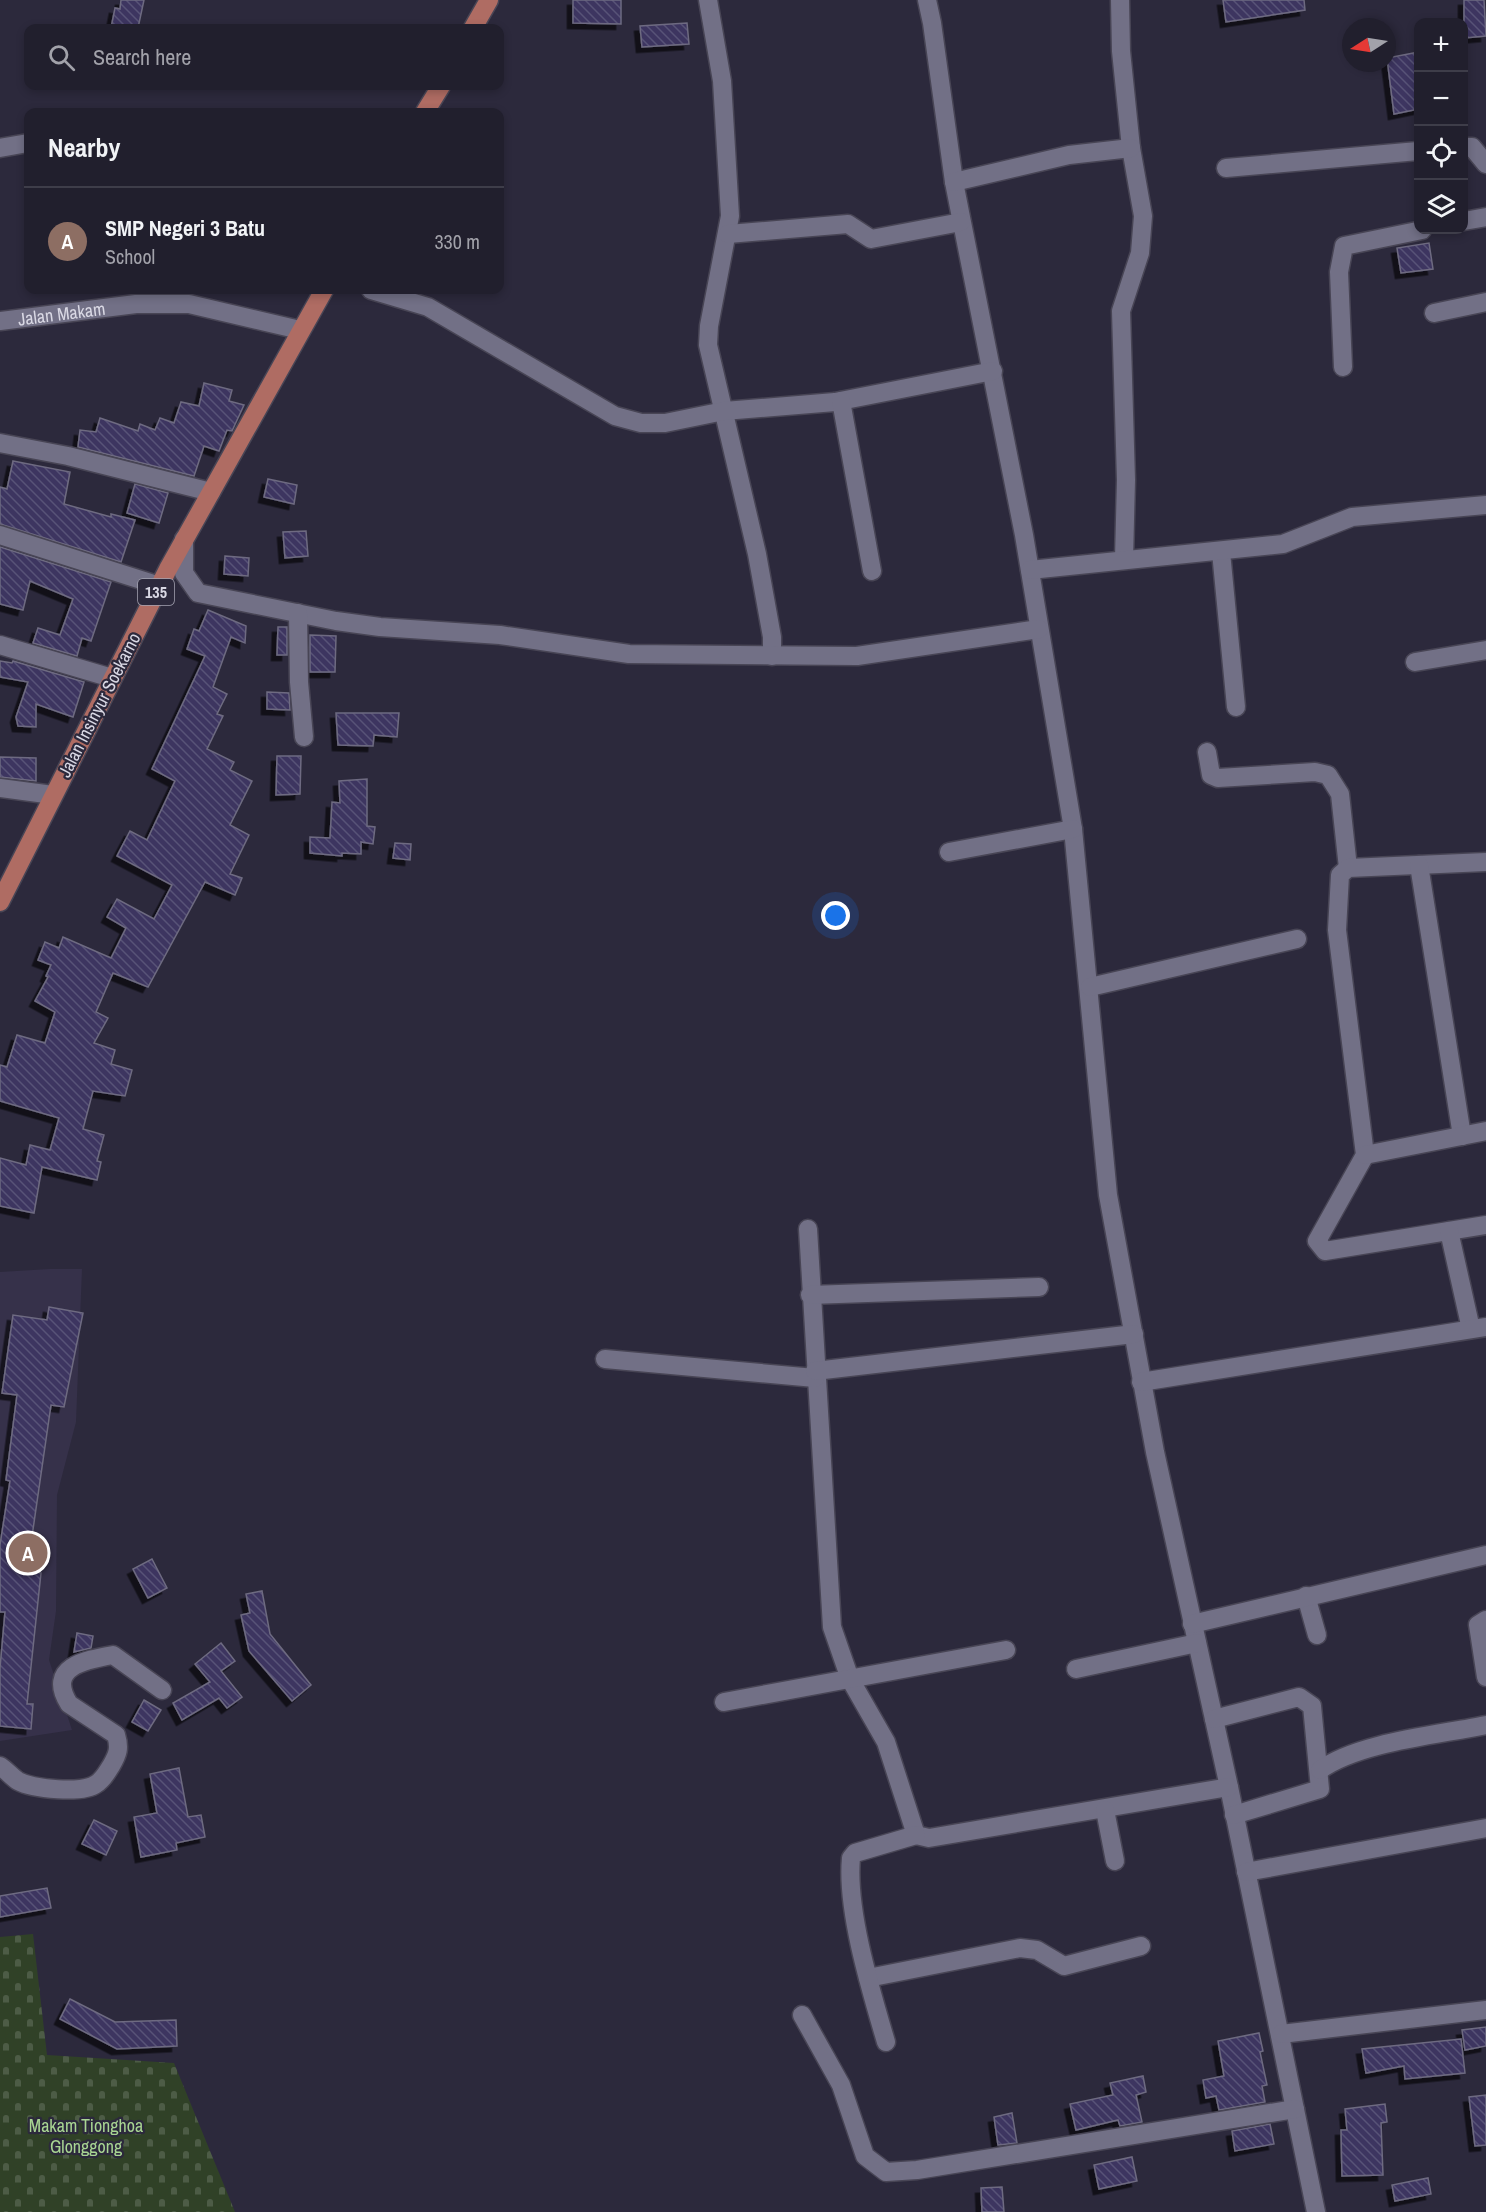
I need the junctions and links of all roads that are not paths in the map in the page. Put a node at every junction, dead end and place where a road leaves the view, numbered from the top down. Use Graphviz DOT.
graph roads {
  1 [pos="489,0"];
  2 [pos="708,0"];
  3 [pos="927,0"];
  4 [pos="1120,0"];
  5 [pos="475,24"];
  6 [pos="439,90"];
  7 [pos="427,108"];
  8 [pos="24,144"];
  9 [pos="1468,147"];
  10 [pos="0,148"];
  11 [pos="1131,148"];
  12 [pos="1414,151"];
  13 [pos="1486,165"];
  14 [pos="1226,168"];
  15 [pos="954,182"];
  16 [pos="1486,217"];
  17 [pos="1468,220"];
  18 [pos="961,222"];
  19 [pos="1414,232"];
  20 [pos="729,234"];
  21 [pos="322,294"];
  22 [pos="384,294"];
  23 [pos="1486,302"];
  24 [pos="1434,313"];
  25 [pos="0,321"];
  26 [pos="300,330"];
  27 [pos="1343,367"];
  28 [pos="993,371"];
  29 [pos="841,401"];
  30 [pos="724,411"];
  31 [pos="0,443"];
  32 [pos="211,492"];
  33 [pos="1486,505"];
  34 [pos="0,535"];
  35 [pos="184,539"];
  36 [pos="1221,552"];
  37 [pos="1124,559"];
  38 [pos="1030,570"];
  39 [pos="872,571"];
  40 [pos="160,586"];
  41 [pos="298,613"];
  42 [pos="1039,629"];
  43 [pos="0,645"];
  44 [pos="1486,650"];
  45 [pos="772,656"];
  46 [pos="1415,662"];
  47 [pos="112,678"];
  48 [pos="1236,707"];
  49 [pos="304,737"];
  50 [pos="1207,752"];
  51 [pos="0,788"];
  52 [pos="53,795"];
  53 [pos="1073,829"];
  54 [pos="949,852"];
  55 [pos="1486,862"];
  56 [pos="1419,865"];
  57 [pos="1348,868"];
  58 [pos="0,902"];
  59 [pos="1297,939"];
  60 [pos="1090,987"];
  61 [pos="1486,1131"];
  62 [pos="1462,1136"];
  63 [pos="1365,1155"];
  64 [pos="1486,1225"];
  65 [pos="808,1230"];
  66 [pos="1449,1231"];
  67 [pos="1039,1287"];
  68 [pos="810,1295"];
  69 [pos="1478,1328"];
  70 [pos="1134,1334"];
  71 [pos="605,1359"];
  72 [pos="815,1374"];
  73 [pos="1141,1382"];
  74 [pos="1486,1555"];
  75 [pos="1306,1596"];
  76 [pos="1486,1620"];
  77 [pos="1192,1624"];
  78 [pos="1317,1635"];
  79 [pos="1197,1643"];
  80 [pos="1006,1650"];
  81 [pos="1076,1669"];
  82 [pos="1486,1677"];
  83 [pos="850,1678"];
  84 [pos="162,1690"];
  85 [pos="724,1702"];
  86 [pos="1214,1719"];
  87 [pos="1486,1725"];
  88 [pos="0,1766"];
  89 [pos="1320,1770"];
  90 [pos="1229,1787"];
  91 [pos="1105,1810"];
  92 [pos="1234,1815"];
  93 [pos="1486,1828"];
  94 [pos="916,1835"];
  95 [pos="1115,1861"];
  96 [pos="1246,1872"];
  97 [pos="1141,1946"];
  98 [pos="868,1978"];
  99 [pos="1486,2010"];
  100 [pos="802,2015"];
  101 [pos="1281,2034"];
  102 [pos="886,2042"];
  103 [pos="1295,2109"];
  104 [pos="1316,2212"];
  1 -- 5 [label="main road"];
  2 -- 20 [label="street"];
  3 -- 15 [label="street"];
  4 -- 11 [label="street"];
  6 -- 7 [label="main road"];
  8 -- 10 [label="street"];
  9 -- 13 [label="street"];
  11 -- 15 [label="street"];
  11 -- 37 [label="street"];
  12 -- 14 [label="street"];
  15 -- 18 [label="street"];
  16 -- 17 [label="street"];
  18 -- 20 [label="street"];
  18 -- 28 [label="street"];
  19 -- 27 [label="street"];
  20 -- 30 [label="street"];
  21 -- 26 [label="main road, Jalan Insinyur Soekarno / 135"];
  22 -- 30 [label="street"];
  23 -- 24 [label="street"];
  25 -- 26 [label="street, Jalan Makam"];
  26 -- 32 [label="main road, Jalan Insinyur Soekarno / 135"];
  28 -- 29 [label="street"];
  28 -- 38 [label="street"];
  29 -- 30 [label="street"];
  29 -- 39 [label="street"];
  30 -- 45 [label="street"];
  31 -- 32 [label="street"];
  32 -- 35 [label="main road, Jalan Insinyur Soekarno / 135"];
  33 -- 36 [label="street"];
  34 -- 40 [label="street"];
  35 -- 40 [label="main road, Jalan Insinyur Soekarno / 135"];
  35 -- 41 [label="street"];
  36 -- 37 [label="street"];
  36 -- 48 [label="street"];
  37 -- 38 [label="street"];
  38 -- 42 [label="street"];
  40 -- 47 [label="main road, Jalan Insinyur Soekarno / 135"];
  41 -- 45 [label="street"];
  41 -- 49 [label="street"];
  42 -- 45 [label="street"];
  42 -- 53 [label="street"];
  43 -- 47 [label="street"];
  44 -- 46 [label="street"];
  47 -- 52 [label="main road, Jalan Insinyur Soekarno / 135"];
  50 -- 57 [label="street"];
  51 -- 52 [label="street"];
  52 -- 58 [label="main road, Jalan Insinyur Soekarno / 135"];
  53 -- 54 [label="street"];
  53 -- 60 [label="street"];
  55 -- 56 [label="street"];
  56 -- 57 [label="street"];
  56 -- 62 [label="street"];
  57 -- 63 [label="street"];
  59 -- 60 [label="street"];
  60 -- 70 [label="street"];
  61 -- 62 [label="street"];
  62 -- 63 [label="street"];
  63 -- 66 [label="street"];
  64 -- 66 [label="street"];
  65 -- 68 [label="street"];
  66 -- 69 [label="street"];
  67 -- 68 [label="street"];
  68 -- 72 [label="street"];
  69 -- 73 [label="street"];
  70 -- 72 [label="street"];
  70 -- 73 [label="street"];
  71 -- 72 [label="street"];
  72 -- 83 [label="street"];
  73 -- 77 [label="street"];
  74 -- 75 [label="street"];
  75 -- 77 [label="street"];
  75 -- 78 [label="street"];
  76 -- 82 [label="street"];
  77 -- 79 [label="street"];
  79 -- 81 [label="street"];
  79 -- 86 [label="street"];
  80 -- 83 [label="street"];
  83 -- 85 [label="street"];
  83 -- 94 [label="street"];
  84 -- 88 [label="street"];
  86 -- 89 [label="street"];
  86 -- 90 [label="street"];
  87 -- 89 [label="street"];
  89 -- 92 [label="street"];
  90 -- 91 [label="street"];
  90 -- 92 [label="street"];
  91 -- 94 [label="street"];
  91 -- 95 [label="street"];
  92 -- 96 [label="street"];
  93 -- 96 [label="street"];
  94 -- 98 [label="street"];
  96 -- 101 [label="street"];
  97 -- 98 [label="street"];
  98 -- 102 [label="street"];
  99 -- 101 [label="street"];
  100 -- 103 [label="street"];
  101 -- 103 [label="street"];
  103 -- 104 [label="street"];
}
